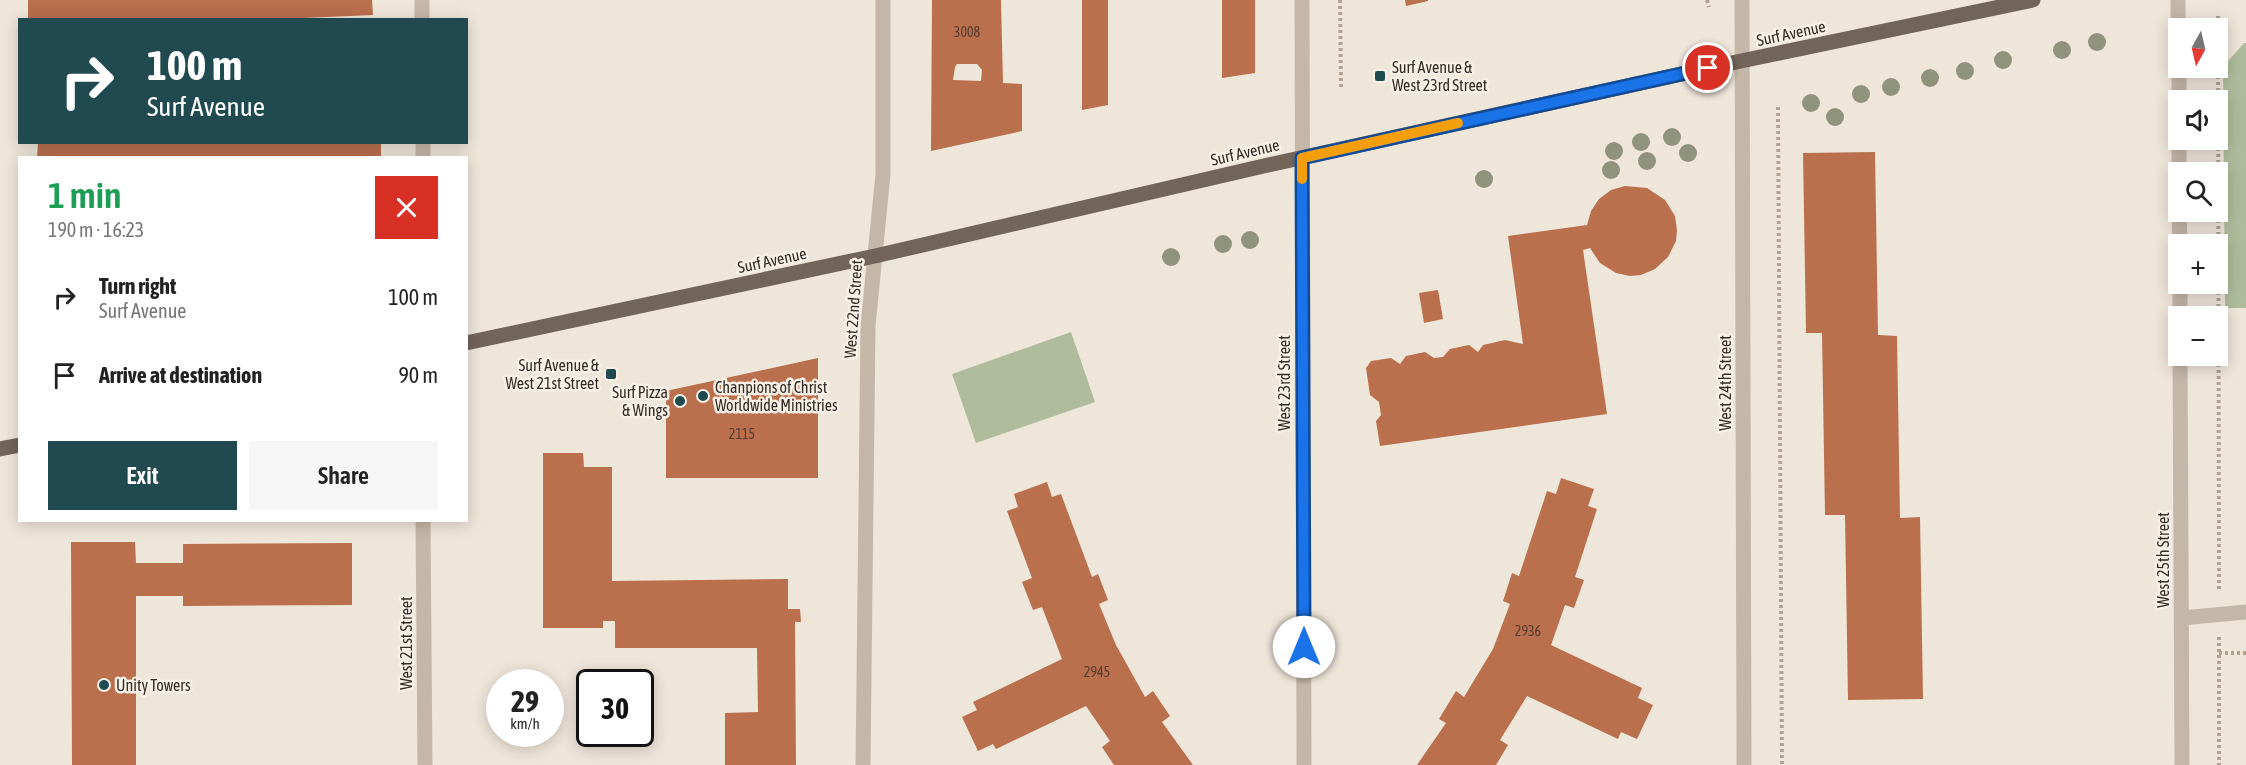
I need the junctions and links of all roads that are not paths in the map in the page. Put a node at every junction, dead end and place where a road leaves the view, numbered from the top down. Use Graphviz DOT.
graph roads {
  1 [pos="422,0"];
  2 [pos="883,0"];
  3 [pos="1302,0"];
  4 [pos="1742,0"];
  5 [pos="2033,0"];
  6 [pos="2178,0"];
  7 [pos="422,18"];
  8 [pos="2178,18"];
  9 [pos="1741,61"];
  10 [pos="1302,158"];
  11 [pos="875,256"];
  12 [pos="468,343"];
  13 [pos="2180,366"];
  14 [pos="18,445"];
  15 [pos="0,449"];
  16 [pos="423,522"];
  17 [pos="2246,612"];
  18 [pos="2182,618"];
  19 [pos="424,765"];
  20 [pos="863,765"];
  21 [pos="1304,765"];
  22 [pos="1744,765"];
  23 [pos="2182,765"];
  1 -- 7 [label="street"];
  2 -- 11 [label="street, West 22nd Street"];
  3 -- 10 [label="street, West 23rd Street"];
  4 -- 9 [label="street, West 24th Street"];
  5 -- 9 [label="main road, Surf Avenue"];
  6 -- 8 [label="street"];
  9 -- 10 [label="main road, Surf Avenue"];
  9 -- 22 [label="street, West 24th Street"];
  10 -- 11 [label="main road, Surf Avenue"];
  10 -- 21 [label="street, West 23rd Street"];
  11 -- 12 [label="main road, Surf Avenue"];
  11 -- 20 [label="street, West 22nd Street"];
  13 -- 18 [label="street, West 25th Street"];
  14 -- 15 [label="main road"];
  16 -- 19 [label="street, West 21st Street"];
  17 -- 18 [label="street"];
  18 -- 23 [label="street, West 25th Street"];
}
